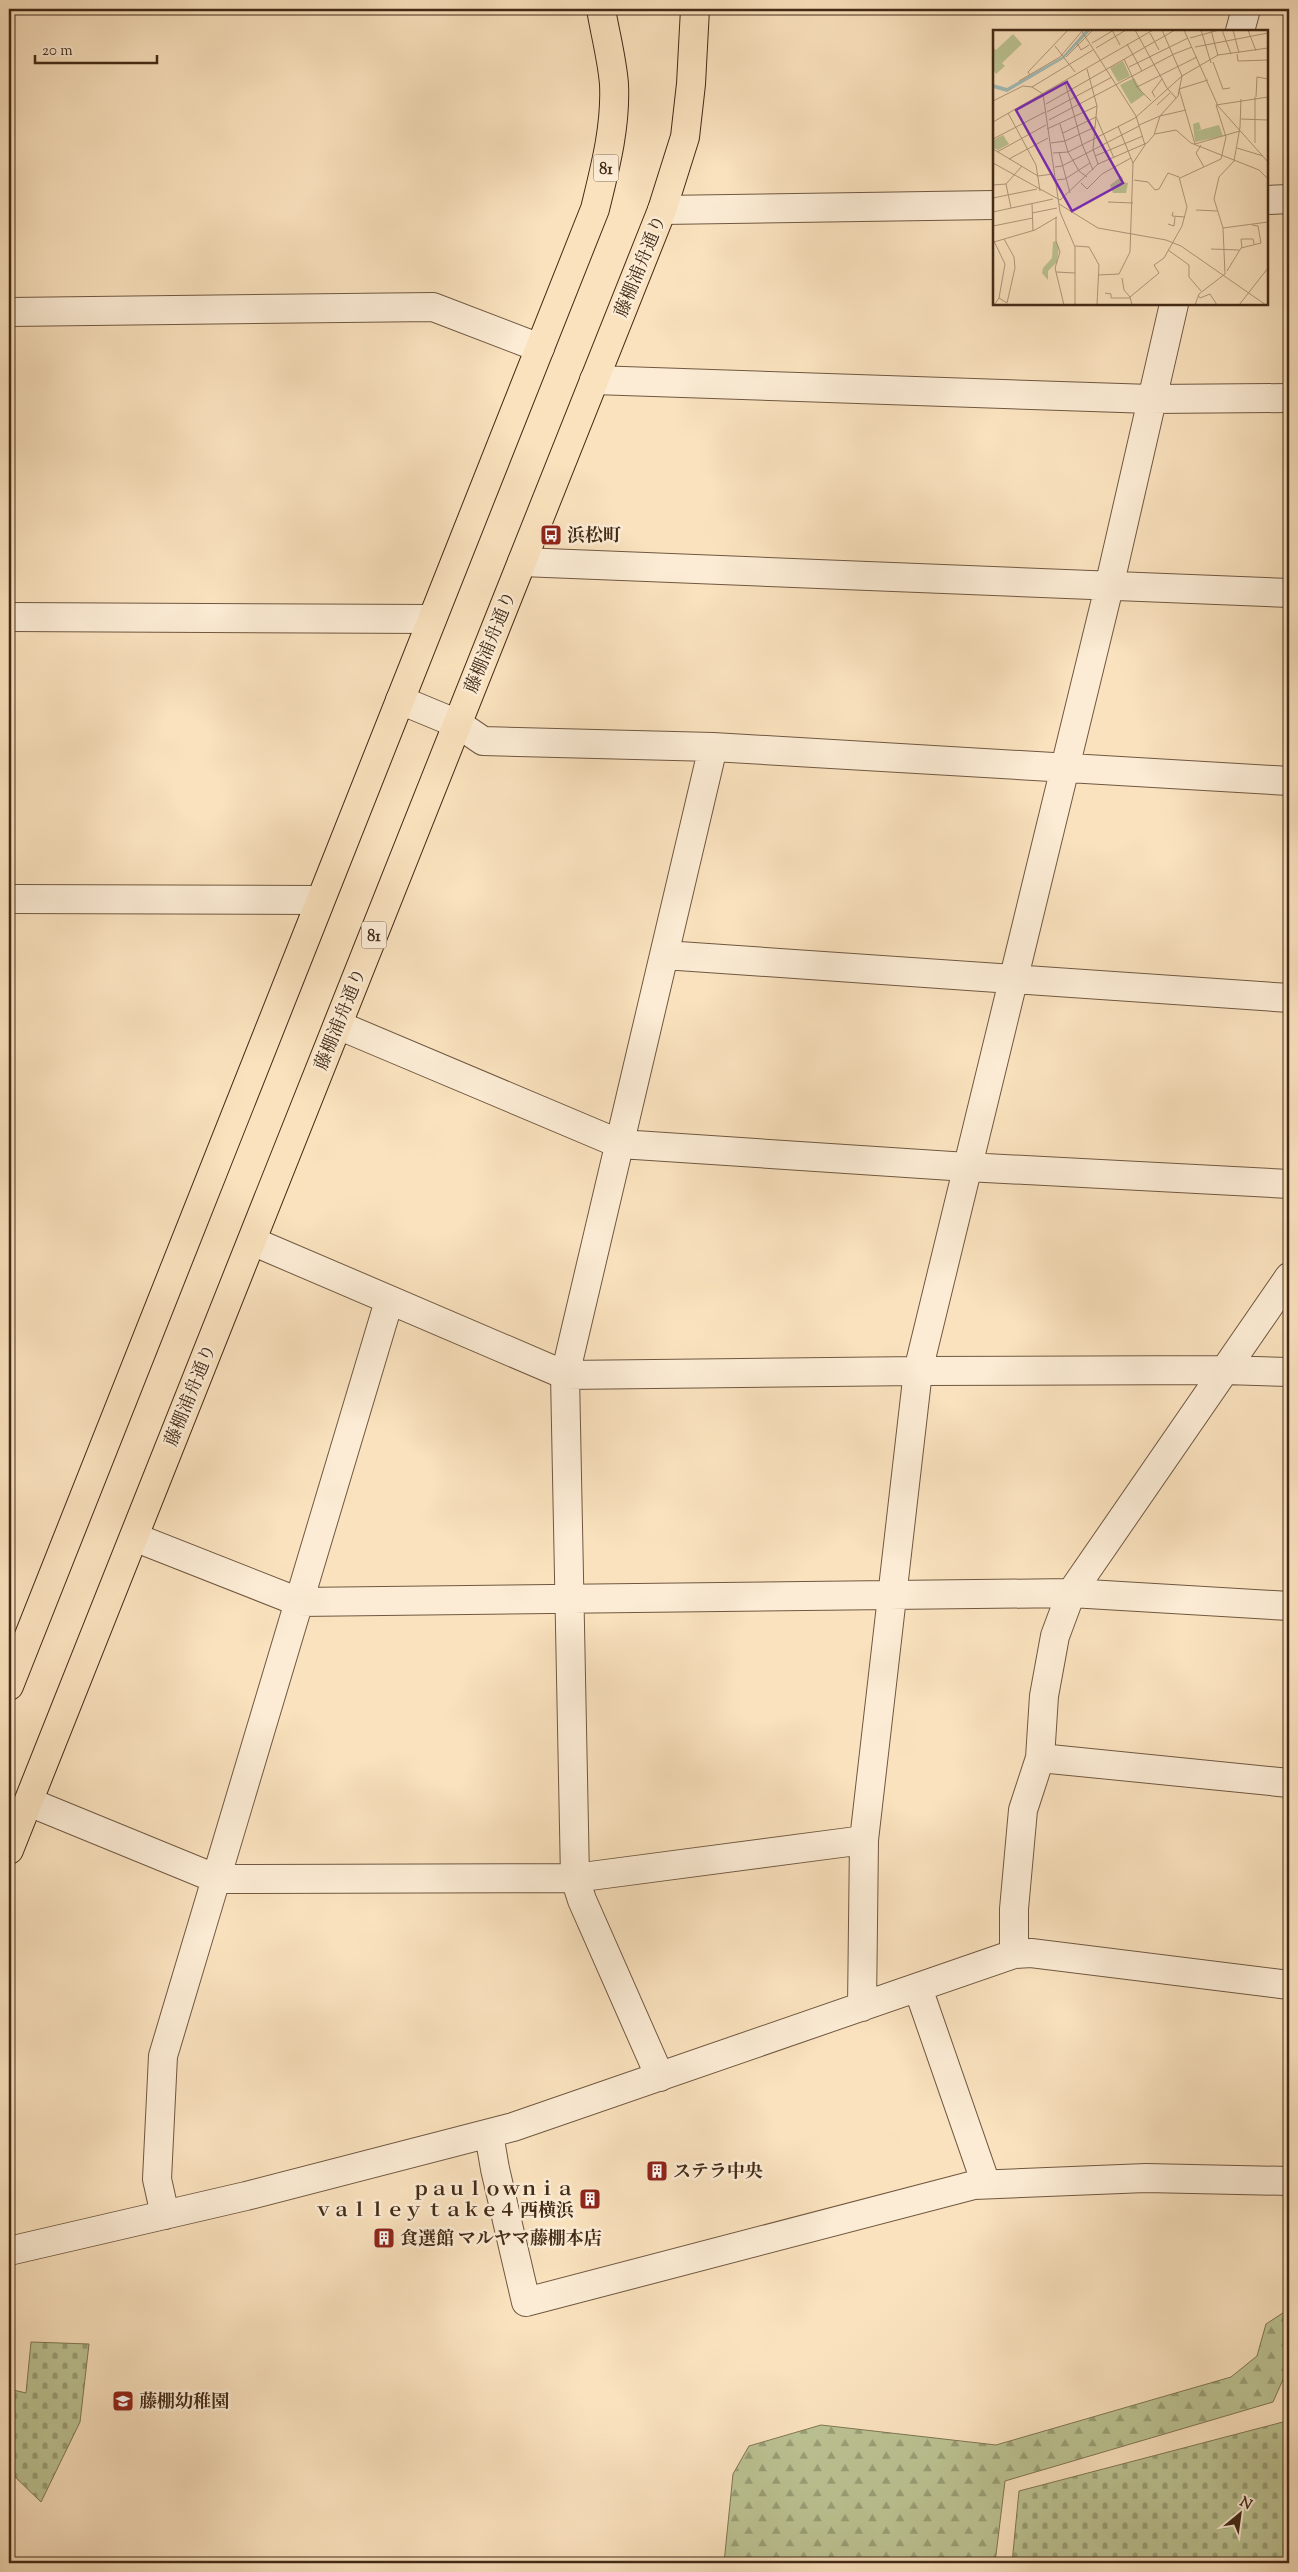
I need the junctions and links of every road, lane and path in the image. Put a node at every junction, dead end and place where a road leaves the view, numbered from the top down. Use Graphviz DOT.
graph roads {
  1 [pos="601,9"];
  2 [pos="695,9"];
  3 [pos="1246,9"];
  4 [pos="1240,30"];
  5 [pos="1289,199"];
  6 [pos="1268,200"];
  7 [pos="993,205"];
  8 [pos="662,210"];
  9 [pos="1174,305"];
  10 [pos="9,312"];
  11 [pos="540,348"];
  12 [pos="594,380"];
  13 [pos="1289,398"];
  14 [pos="1152,399"];
  15 [pos="522,562"];
  16 [pos="1109,587"];
  17 [pos="1289,593"];
  18 [pos="9,617"];
  19 [pos="432,619"];
  20 [pos="400,700"];
  21 [pos="458,724"];
  22 [pos="713,747"];
  23 [pos="1064,769"];
  24 [pos="1289,781"];
  25 [pos="9,899"];
  26 [pos="320,900"];
  27 [pos="664,955"];
  28 [pos="1014,978"];
  29 [pos="1289,998"];
  30 [pos="338,1025"];
  31 [pos="620,1144"];
  32 [pos="967,1167"];
  33 [pos="1289,1184"];
  34 [pos="252,1241"];
  35 [pos="1289,1277"];
  36 [pos="389,1301"];
  37 [pos="1225,1370"];
  38 [pos="918,1371"];
  39 [pos="1289,1372"];
  40 [pos="565,1375"];
  41 [pos="134,1537"];
  42 [pos="1071,1593"];
  43 [pos="892,1594"];
  44 [pos="570,1598"];
  45 [pos="299,1602"];
  46 [pos="1289,1606"];
  47 [pos="15,1653"];
  48 [pos="9,1686"];
  49 [pos="1040,1758"];
  50 [pos="1289,1783"];
  51 [pos="29,1802"];
  52 [pos="864,1840"];
  53 [pos="9,1850"];
  54 [pos="216,1878"];
  55 [pos="575,1878"];
  56 [pos="1014,1954"];
  57 [pos="1289,1985"];
  58 [pos="918,1988"];
  59 [pos="862,2008"];
  60 [pos="660,2077"];
  61 [pos="489,2134"];
  62 [pos="1289,2181"];
  63 [pos="986,2184"];
  64 [pos="165,2215"];
  65 [pos="9,2251"];
  1 -- 11 [label="main road, 81"];
  2 -- 8 [label="main road, 藤棚浦舟通り / 81"];
  3 -- 4 [label="street"];
  5 -- 6 [label="street"];
  7 -- 8 [label="street"];
  8 -- 12 [label="main road, 藤棚浦舟通り / 81"];
  9 -- 14 [label="street"];
  10 -- 11 [label="street"];
  11 -- 19 [label="main road, 81"];
  12 -- 14 [label="street"];
  12 -- 15 [label="main road, 藤棚浦舟通り / 81"];
  13 -- 14 [label="street"];
  14 -- 16 [label="street"];
  15 -- 16 [label="street"];
  15 -- 21 [label="main road, 藤棚浦舟通り / 81"];
  16 -- 17 [label="street"];
  16 -- 23 [label="street"];
  18 -- 19 [label="street"];
  19 -- 20 [label="main road, 81"];
  20 -- 21 [label="street"];
  20 -- 26 [label="main road, 81"];
  21 -- 22 [label="street"];
  21 -- 30 [label="main road, 藤棚浦舟通り / 81"];
  22 -- 23 [label="street"];
  22 -- 27 [label="street"];
  23 -- 24 [label="street"];
  23 -- 28 [label="street"];
  25 -- 26 [label="street"];
  26 -- 47 [label="main road, 81"];
  27 -- 28 [label="street"];
  27 -- 31 [label="street"];
  28 -- 29 [label="street"];
  28 -- 32 [label="street"];
  30 -- 31 [label="street"];
  30 -- 34 [label="main road, 藤棚浦舟通り / 81"];
  31 -- 32 [label="street"];
  31 -- 40 [label="street"];
  32 -- 33 [label="street"];
  32 -- 38 [label="street"];
  34 -- 36 [label="street"];
  34 -- 41 [label="main road, 藤棚浦舟通り / 81"];
  35 -- 37 [label="street"];
  36 -- 40 [label="street"];
  36 -- 45 [label="street"];
  37 -- 38 [label="street"];
  37 -- 39 [label="street"];
  37 -- 42 [label="street"];
  38 -- 40 [label="street"];
  38 -- 43 [label="street"];
  40 -- 44 [label="street"];
  41 -- 45 [label="street"];
  41 -- 51 [label="main road, 藤棚浦舟通り / 81"];
  42 -- 43 [label="street"];
  42 -- 46 [label="street"];
  42 -- 49 [label="street"];
  43 -- 44 [label="street"];
  43 -- 52 [label="street"];
  44 -- 45 [label="street"];
  44 -- 55 [label="street"];
  45 -- 54 [label="street"];
  47 -- 48 [label="main road, 81"];
  49 -- 50 [label="street"];
  49 -- 56 [label="street"];
  51 -- 53 [label="main road, 藤棚浦舟通り / 81"];
  51 -- 54 [label="street"];
  52 -- 55 [label="street"];
  52 -- 59 [label="street"];
  54 -- 55 [label="street"];
  54 -- 64 [label="street"];
  55 -- 60 [label="street"];
  56 -- 57 [label="street"];
  56 -- 58 [label="street"];
  58 -- 59 [label="street"];
  58 -- 63 [label="street"];
  59 -- 60 [label="street"];
  60 -- 61 [label="street"];
  61 -- 63 [label="street"];
  61 -- 64 [label="street"];
  62 -- 63 [label="street"];
  64 -- 65 [label="street"];
}
